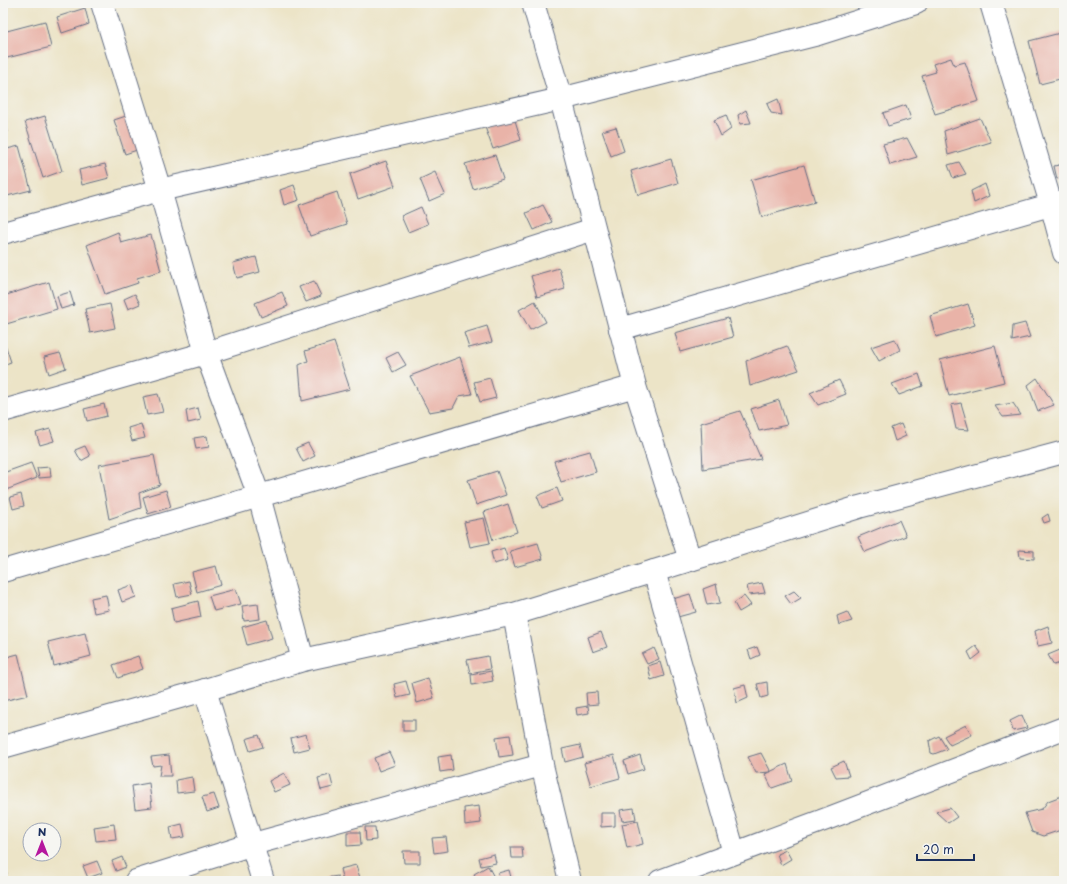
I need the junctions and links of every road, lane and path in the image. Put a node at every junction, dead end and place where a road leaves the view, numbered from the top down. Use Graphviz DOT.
graph roads {
  1 [pos="102,3"];
  2 [pos="533,3"];
  3 [pos="916,3"];
  4 [pos="991,3"];
  5 [pos="561,99"];
  6 [pos="160,190"];
  7 [pos="1058,202"];
  8 [pos="594,229"];
  9 [pos="3,233"];
  10 [pos="1064,253"];
  11 [pos="620,329"];
  12 [pos="206,353"];
  13 [pos="635,386"];
  14 [pos="3,411"];
  15 [pos="1064,452"];
  16 [pos="259,496"];
  17 [pos="690,560"];
  18 [pos="3,571"];
  19 [pos="654,571"];
  20 [pos="514,614"];
  21 [pos="303,660"];
  22 [pos="205,690"];
  23 [pos="1064,728"];
  24 [pos="3,747"];
  25 [pos="542,765"];
  26 [pos="253,844"];
  27 [pos="734,854"];
  28 [pos="136,881"];
  29 [pos="263,881"];
  30 [pos="570,881"];
  31 [pos="660,881"];
  1 -- 6 [label="street"];
  2 -- 5 [label="street"];
  3 -- 5 [label="street"];
  4 -- 7 [label="street"];
  5 -- 6 [label="street"];
  5 -- 8 [label="street"];
  6 -- 9 [label="street"];
  6 -- 12 [label="street"];
  7 -- 10 [label="street"];
  7 -- 11 [label="street"];
  8 -- 11 [label="street"];
  8 -- 12 [label="street"];
  11 -- 13 [label="street"];
  12 -- 14 [label="street"];
  12 -- 16 [label="street"];
  13 -- 16 [label="street"];
  13 -- 17 [label="street"];
  15 -- 17 [label="street"];
  16 -- 18 [label="street"];
  16 -- 21 [label="street"];
  17 -- 19 [label="street"];
  19 -- 20 [label="street"];
  19 -- 27 [label="street"];
  20 -- 21 [label="street"];
  20 -- 25 [label="street"];
  21 -- 22 [label="street"];
  22 -- 24 [label="street"];
  22 -- 26 [label="street"];
  23 -- 27 [label="street"];
  25 -- 26 [label="street"];
  25 -- 30 [label="street"];
  26 -- 28 [label="street"];
  26 -- 29 [label="street"];
  27 -- 31 [label="street"];
}
